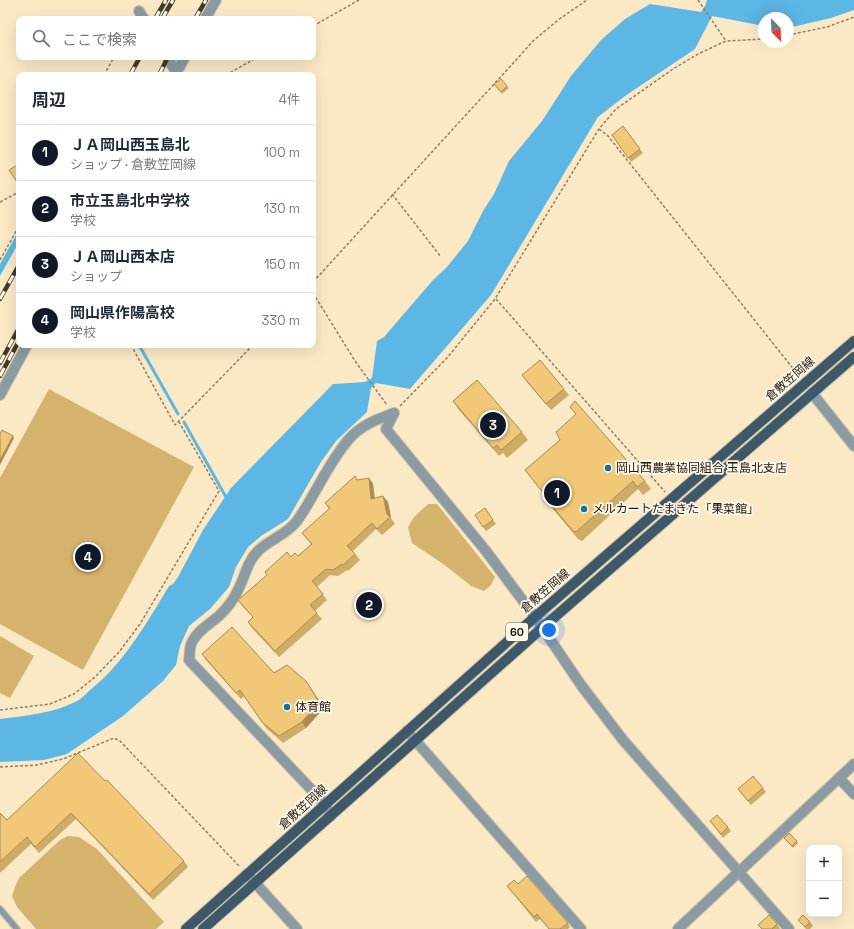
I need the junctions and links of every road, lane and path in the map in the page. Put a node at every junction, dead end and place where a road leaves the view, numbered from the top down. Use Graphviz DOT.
graph roads {
  1 [pos="216,0"];
  2 [pos="359,0"];
  3 [pos="587,0"];
  4 [pos="698,0"];
  5 [pos="207,16"];
  6 [pos="854,17"];
  7 [pos="316,24"];
  8 [pos="794,34"];
  9 [pos="758,38"];
  10 [pos="726,41"];
  11 [pos="112,60"];
  12 [pos="169,60"];
  13 [pos="183,60"];
  14 [pos="253,60"];
  15 [pos="106,72"];
  16 [pos="175,72"];
  17 [pos="177,72"];
  18 [pos="231,72"];
  19 [pos="599,129"];
  20 [pos="16,194"];
  21 [pos="392,194"];
  22 [pos="0,202"];
  23 [pos="16,231"];
  24 [pos="440,257"];
  25 [pos="0,260"];
  26 [pos="316,279"];
  27 [pos="316,298"];
  28 [pos="495,299"];
  29 [pos="854,341"];
  30 [pos="25,348"];
  31 [pos="133,348"];
  32 [pos="250,348"];
  33 [pos="854,356"];
  34 [pos="805,384"];
  35 [pos="812,393"];
  36 [pos="0,395"];
  37 [pos="394,413"];
  38 [pos="179,422"];
  39 [pos="854,446"];
  40 [pos="671,499"];
  41 [pos="535,617"];
  42 [pos="542,628"];
  43 [pos="0,710"];
  44 [pos="407,731"];
  45 [pos="416,740"];
  46 [pos="854,764"];
  47 [pos="0,767"];
  48 [pos="839,778"];
  49 [pos="854,794"];
  50 [pos="325,804"];
  51 [pos="331,816"];
  52 [pos="739,871"];
  53 [pos="247,874"];
  54 [pos="255,884"];
  55 [pos="0,909"];
  56 [pos="17,929"];
  57 [pos="186,929"];
  58 [pos="203,929"];
  59 [pos="297,929"];
  60 [pos="581,929"];
  61 [pos="678,929"];
  62 [pos="789,929"];
  1 -- 5 [label="street"];
  2 -- 7 [label="path"];
  3 -- 21 [label="path"];
  4 -- 10 [label="path"];
  6 -- 8 [label="path"];
  9 -- 10 [label="path"];
  10 -- 19 [label="path"];
  11 -- 15 [label="path"];
  12 -- 16 [label="street"];
  13 -- 17 [label="street"];
  14 -- 18 [label="path"];
  19 -- 28 [label="path"];
  19 -- 34 [label="path"];
  20 -- 22 [label="path"];
  21 -- 24 [label="path"];
  21 -- 26 [label="path"];
  23 -- 25 [label="path"];
  27 -- 37 [label="path"];
  28 -- 37 [label="path"];
  28 -- 40 [label="path"];
  29 -- 34 [label="main road, 倉敷笠岡線 / 60"];
  30 -- 36 [label="street"];
  31 -- 38 [label="path"];
  32 -- 38 [label="path"];
  33 -- 35 [label="main road, 倉敷笠岡線 / 60"];
  34 -- 40 [label="main road, 倉敷笠岡線 / 60"];
  35 -- 39 [label="street"];
  35 -- 42 [label="main road, 倉敷笠岡線 / 60"];
  37 -- 41 [label="street"];
  37 -- 50 [label="street"];
  38 -- 43 [label="path"];
  40 -- 41 [label="main road, 倉敷笠岡線 / 60"];
  41 -- 42 [label="street"];
  41 -- 44 [label="main road, 倉敷笠岡線 / 60"];
  42 -- 45 [label="main road, 倉敷笠岡線 / 60"];
  42 -- 52 [label="street"];
  44 -- 45 [label="street"];
  44 -- 50 [label="main road, 倉敷笠岡線 / 60"];
  45 -- 51 [label="main road, 倉敷笠岡線 / 60"];
  45 -- 60 [label="street"];
  46 -- 48 [label="street"];
  47 -- 53 [label="path"];
  48 -- 49 [label="street"];
  48 -- 52 [label="street"];
  50 -- 51 [label="street"];
  50 -- 53 [label="main road, 倉敷笠岡線 / 60"];
  51 -- 54 [label="main road, 倉敷笠岡線 / 60"];
  52 -- 61 [label="street"];
  52 -- 62 [label="street"];
  53 -- 54 [label="street"];
  53 -- 57 [label="main road, 倉敷笠岡線 / 60"];
  54 -- 58 [label="main road, 倉敷笠岡線 / 60"];
  54 -- 59 [label="street"];
  55 -- 56 [label="lane"];
}
